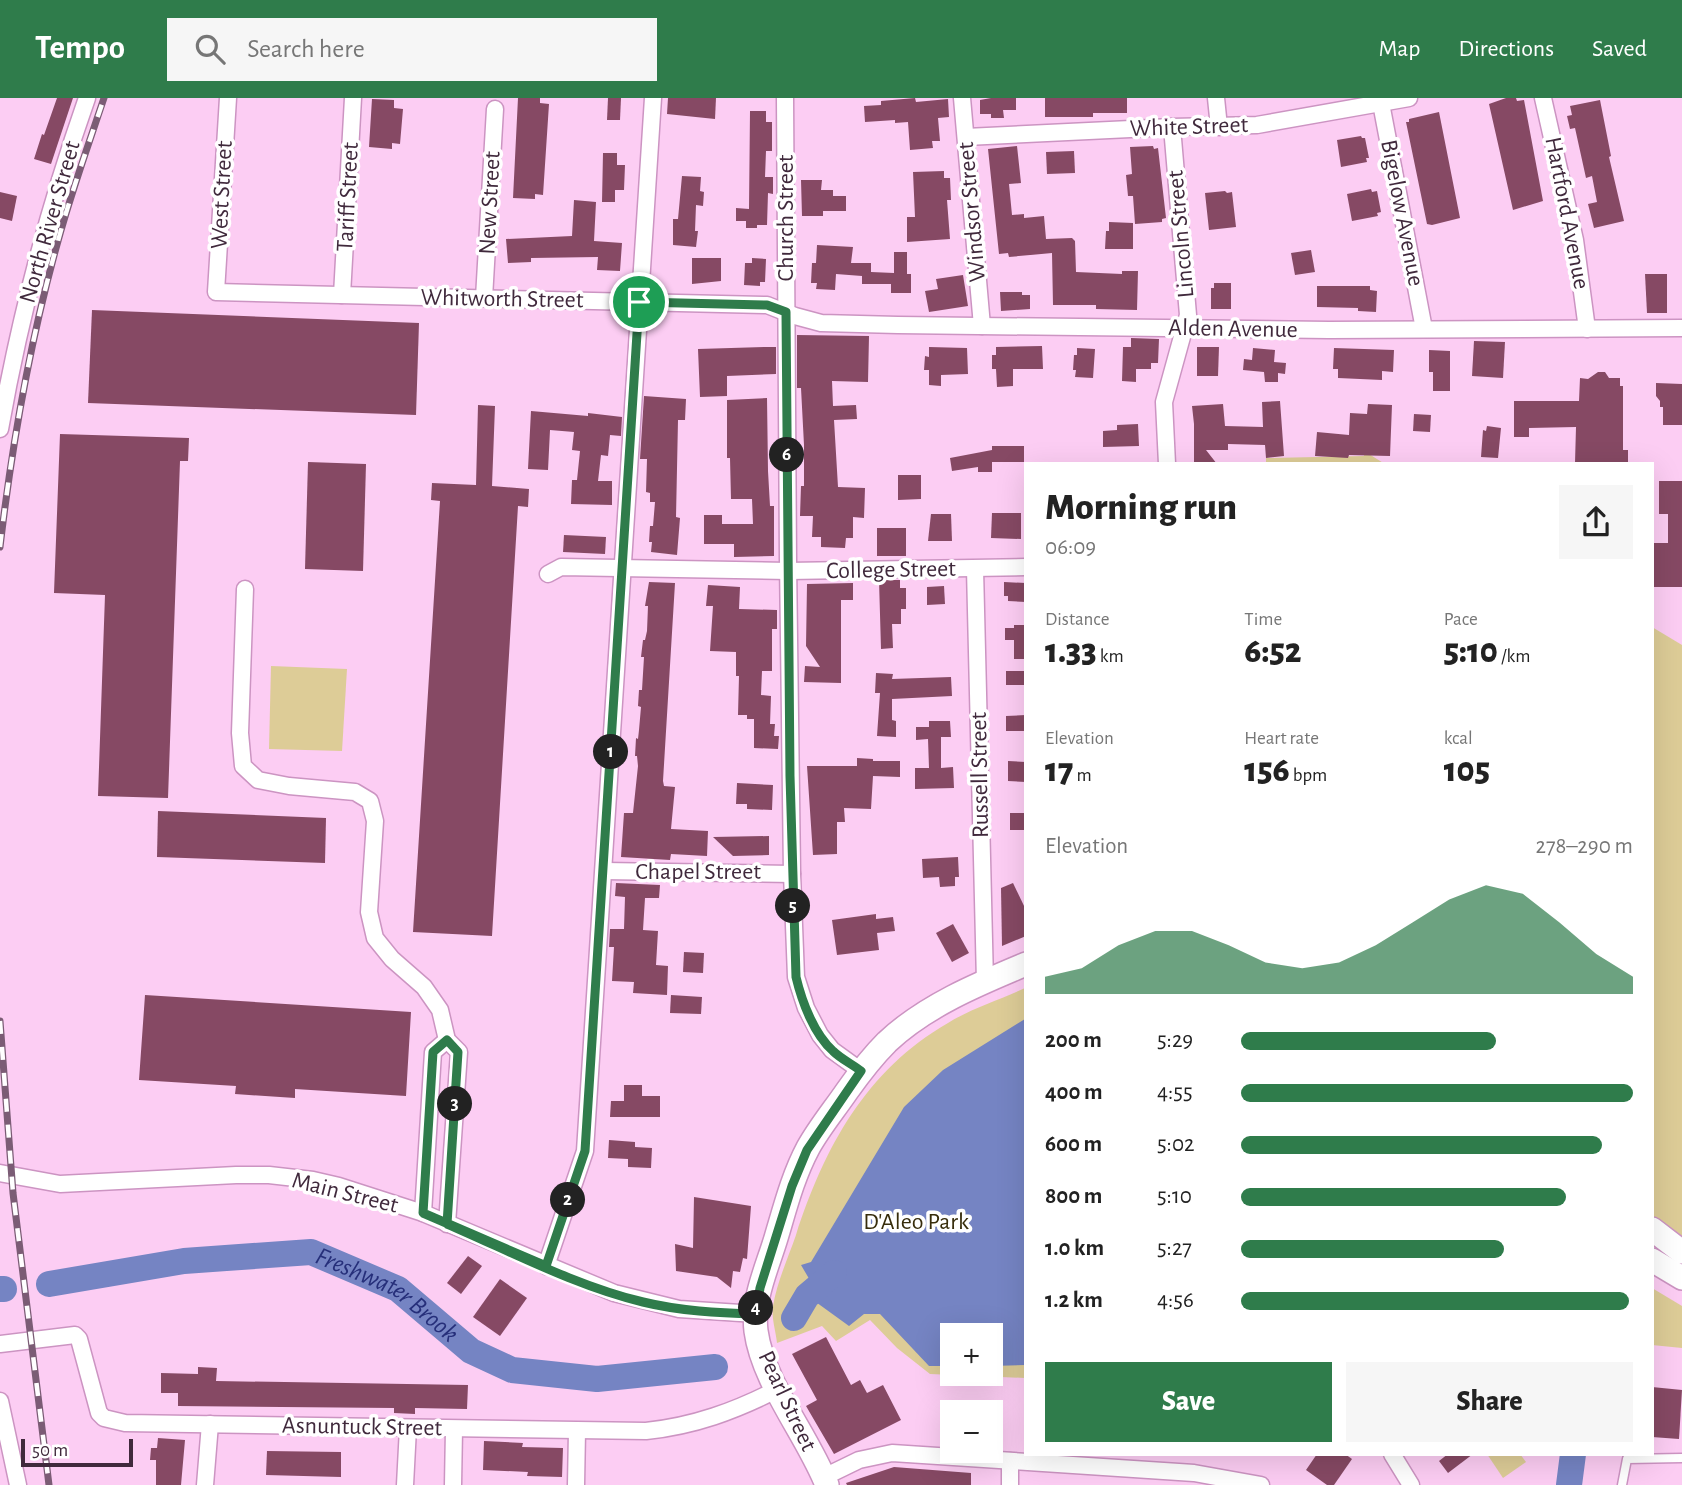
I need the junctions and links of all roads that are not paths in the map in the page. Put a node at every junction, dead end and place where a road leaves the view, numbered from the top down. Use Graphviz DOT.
graph roads {
  1 [pos="87,98"];
  2 [pos="228,98"];
  3 [pos="353,98"];
  4 [pos="653,98"];
  5 [pos="785,98"];
  6 [pos="962,98"];
  7 [pos="1216,98"];
  8 [pos="1409,98"];
  9 [pos="1543,98"];
  10 [pos="1380,101"];
  11 [pos="495,108"];
  12 [pos="1172,127"];
  13 [pos="1219,127"];
  14 [pos="966,137"];
  15 [pos="216,292"];
  16 [pos="342,295"];
  17 [pos="484,298"];
  18 [pos="639,302"];
  19 [pos="786,312"];
  20 [pos="982,326"];
  21 [pos="1183,328"];
  22 [pos="1682,328"];
  23 [pos="1424,329"];
  24 [pos="1587,329"];
  25 [pos="0,429"];
  26 [pos="1167,462"];
  27 [pos="1024,567"];
  28 [pos="622,569"];
  29 [pos="975,569"];
  30 [pos="788,571"];
  31 [pos="548,574"];
  32 [pos="244,589"];
  33 [pos="604,871"];
  34 [pos="792,874"];
  35 [pos="1024,965"];
  36 [pos="985,982"];
  37 [pos="447,1040"];
  38 [pos="861,1071"];
  39 [pos="0,1173"];
  40 [pos="423,1213"];
  41 [pos="447,1224"];
  42 [pos="1654,1231"];
  43 [pos="1682,1252"];
  44 [pos="1654,1261"];
  45 [pos="546,1266"];
  46 [pos="1682,1278"];
  47 [pos="756,1314"];
  48 [pos="0,1344"];
  49 [pos="778,1389"];
  50 [pos="0,1401"];
  51 [pos="210,1424"];
  52 [pos="408,1428"];
  53 [pos="454,1429"];
  54 [pos="577,1431"];
  55 [pos="1393,1456"];
  56 [pos="1682,1458"];
  57 [pos="1010,1461"];
  58 [pos="825,1481"];
  59 [pos="18,1485"];
  60 [pos="205,1485"];
  61 [pos="405,1485"];
  62 [pos="453,1485"];
  63 [pos="576,1485"];
  64 [pos="1010,1485"];
  65 [pos="1261,1485"];
  66 [pos="1411,1485"];
  67 [pos="1622,1485"];
  1 -- 25 [label="street, North River Street"];
  2 -- 15 [label="street, West Street"];
  3 -- 16 [label="street, Tariff Street"];
  4 -- 18 [label="street"];
  5 -- 19 [label="street, Church Street"];
  6 -- 14 [label="street, Windsor Street"];
  7 -- 13 [label="street"];
  8 -- 10 [label="street, White Street"];
  9 -- 24 [label="street, Hartford Avenue"];
  10 -- 13 [label="street, White Street"];
  10 -- 23 [label="street, Bigelow Avenue"];
  11 -- 17 [label="street, New Street"];
  12 -- 13 [label="street, White Street"];
  12 -- 14 [label="street, White Street"];
  12 -- 21 [label="street, Lincoln Street"];
  14 -- 20 [label="street, Windsor Street"];
  15 -- 16 [label="street, Whitworth Street"];
  16 -- 17 [label="street, Whitworth Street"];
  17 -- 18 [label="street, Whitworth Street"];
  18 -- 19 [label="street, Whitworth Street"];
  18 -- 28 [label="street"];
  19 -- 20 [label="street, Alden Avenue"];
  19 -- 30 [label="street, Church Street"];
  20 -- 21 [label="street, Alden Avenue"];
  21 -- 23 [label="street, Alden Avenue"];
  21 -- 26 [label="street, Lincoln Street"];
  22 -- 24 [label="street, Alden Avenue"];
  23 -- 24 [label="street, Alden Avenue"];
  27 -- 29 [label="street, College Street"];
  28 -- 30 [label="street, College Street"];
  28 -- 31 [label="street, College Street"];
  28 -- 33 [label="street"];
  29 -- 30 [label="street, College Street"];
  29 -- 36 [label="street, Russell Street"];
  30 -- 34 [label="street, Church Street"];
  32 -- 37 [label="street"];
  33 -- 34 [label="street, Chapel Street"];
  33 -- 45 [label="street"];
  34 -- 38 [label="street, Church Street"];
  35 -- 36 [label="street, Pearl Street"];
  36 -- 38 [label="street, Pearl Street"];
  37 -- 40 [label="street"];
  37 -- 41 [label="street"];
  38 -- 47 [label="street, Pearl Street"];
  39 -- 40 [label="street, Main Street"];
  40 -- 41 [label="street, Main Street"];
  41 -- 45 [label="street, Main Street"];
  42 -- 43 [label="street"];
  44 -- 46 [label="street"];
  45 -- 47 [label="street, Main Street"];
  47 -- 49 [label="street, Pearl Street"];
  48 -- 51 [label="street, Asnuntuck Street"];
  49 -- 54 [label="street, Asnuntuck Street"];
  49 -- 58 [label="street, Pearl Street"];
  50 -- 59 [label="street"];
  51 -- 52 [label="street, Asnuntuck Street"];
  51 -- 60 [label="street"];
  52 -- 53 [label="street, Asnuntuck Street"];
  52 -- 61 [label="street"];
  53 -- 54 [label="street, Asnuntuck Street"];
  53 -- 62 [label="street"];
  54 -- 63 [label="street"];
  55 -- 66 [label="street"];
  56 -- 67 [label="lane"];
  57 -- 58 [label="street"];
  57 -- 64 [label="street"];
  57 -- 65 [label="street"];
}
